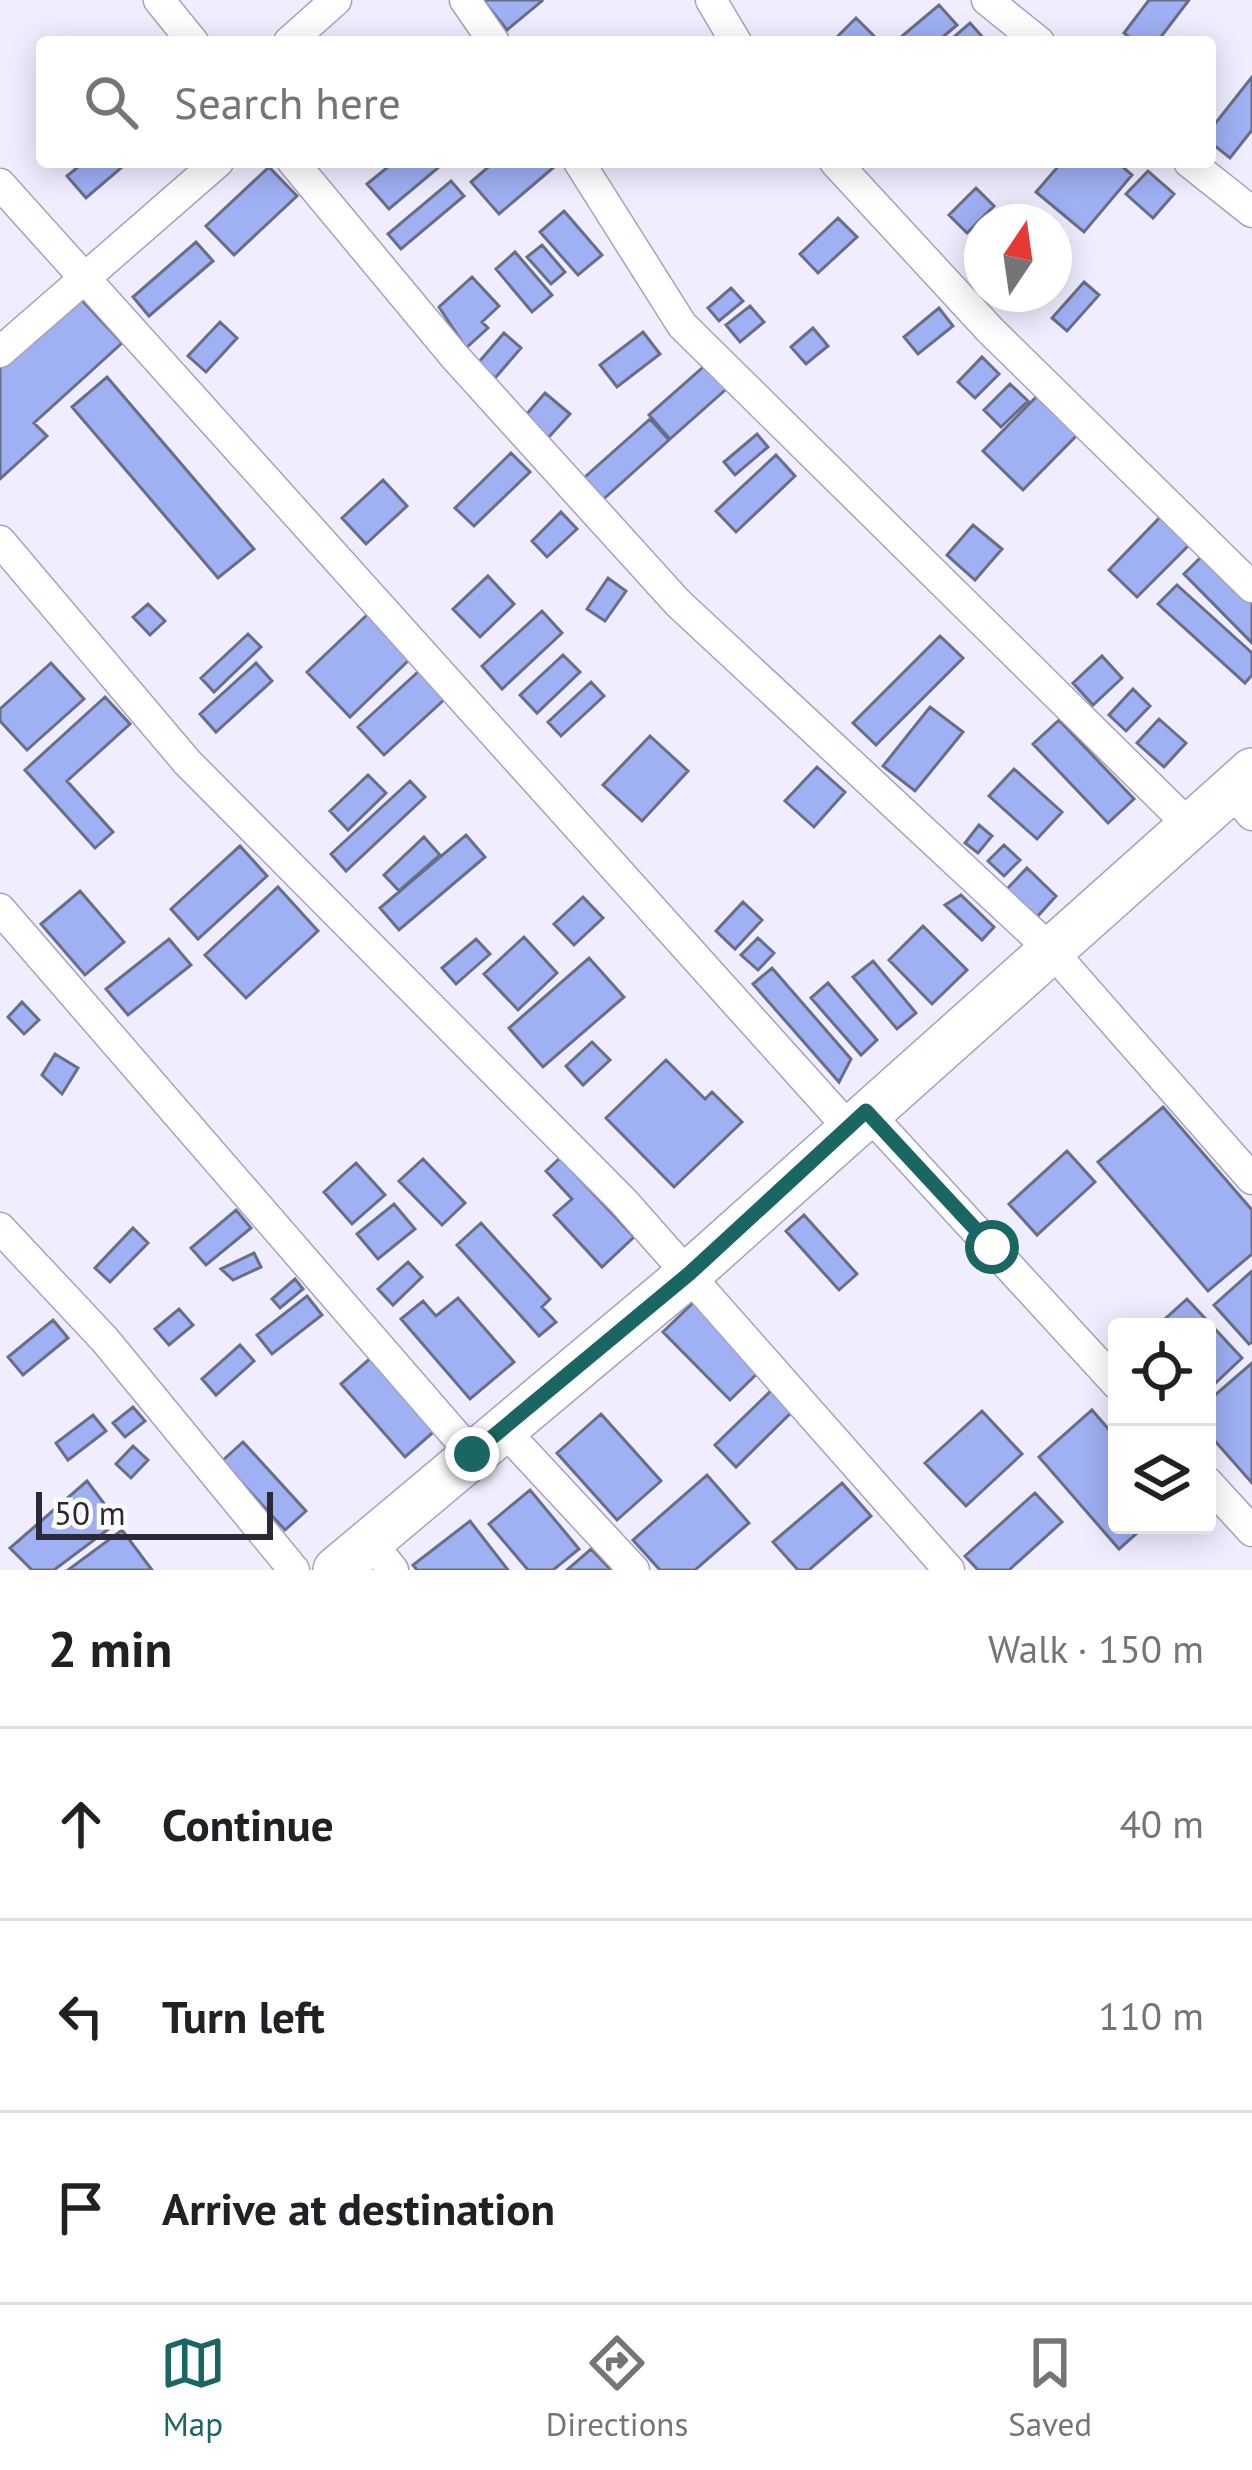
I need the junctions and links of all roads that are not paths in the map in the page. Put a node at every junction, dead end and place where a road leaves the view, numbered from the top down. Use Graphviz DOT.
graph roads {
  1 [pos="159,0"];
  2 [pos="336,0"];
  3 [pos="465,0"];
  4 [pos="711,0"];
  5 [pos="987,0"];
  6 [pos="189,36"];
  7 [pos="296,36"];
  8 [pos="490,36"];
  9 [pos="732,36"];
  10 [pos="1032,36"];
  11 [pos="211,168"];
  12 [pos="298,168"];
  13 [pos="583,168"];
  14 [pos="841,168"];
  15 [pos="1197,168"];
  16 [pos="0,184"];
  17 [pos="1252,212"];
  18 [pos="85,278"];
  19 [pos="0,352"];
  20 [pos="0,541"];
  21 [pos="1252,586"];
  22 [pos="1245,792"];
  23 [pos="1191,827"];
  24 [pos="0,909"];
  25 [pos="1050,949"];
  26 [pos="857,1119"];
  27 [pos="1252,1179"];
  28 [pos="0,1228"];
  29 [pos="690,1273"];
  30 [pos="1108,1375"];
  31 [pos="487,1441"];
  32 [pos="1216,1492"];
  33 [pos="1252,1532"];
  34 [pos="366,1560"];
  35 [pos="294,1570"];
  36 [pos="634,1570"];
  37 [pos="949,1570"];
  1 -- 6 [label="street"];
  2 -- 7 [label="street"];
  3 -- 8 [label="street"];
  4 -- 9 [label="street"];
  5 -- 10 [label="street"];
  11 -- 18 [label="street"];
  12 -- 25 [label="street"];
  13 -- 23 [label="street"];
  14 -- 21 [label="street"];
  15 -- 17 [label="street"];
  16 -- 18 [label="street"];
  18 -- 19 [label="street"];
  18 -- 26 [label="street"];
  20 -- 29 [label="street"];
  22 -- 23 [label="street"];
  23 -- 25 [label="street"];
  24 -- 31 [label="street"];
  25 -- 26 [label="street"];
  25 -- 27 [label="street"];
  26 -- 29 [label="street"];
  26 -- 30 [label="street"];
  28 -- 35 [label="street"];
  29 -- 31 [label="street"];
  29 -- 37 [label="street"];
  31 -- 34 [label="street"];
  31 -- 36 [label="street"];
  32 -- 33 [label="street"];
}
